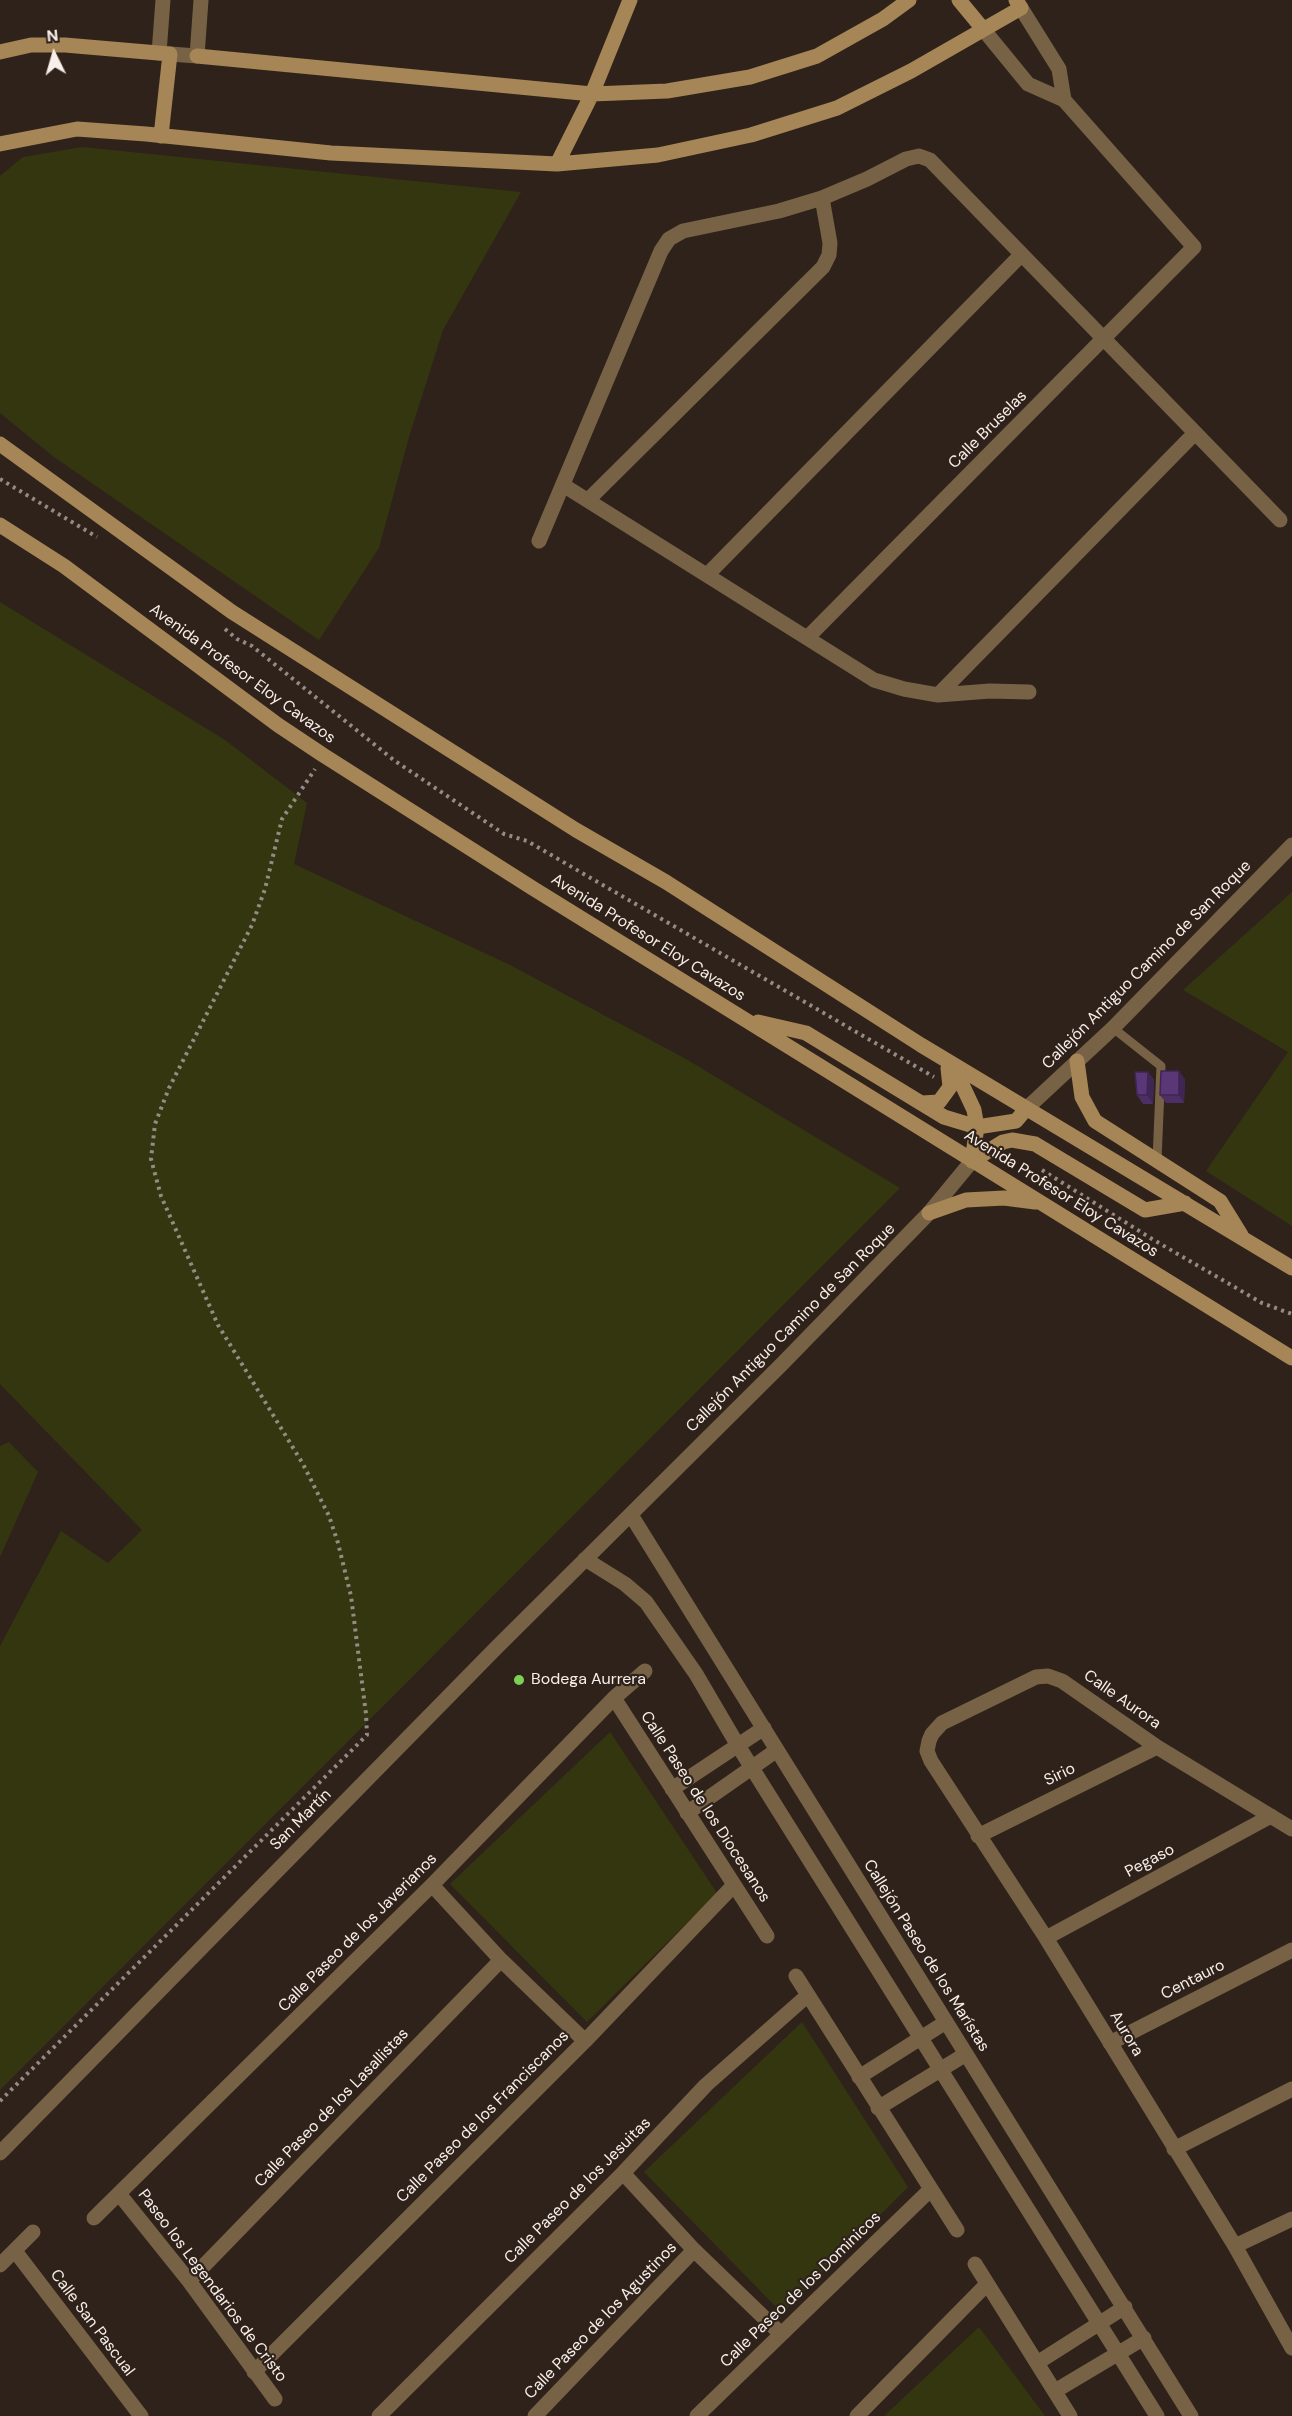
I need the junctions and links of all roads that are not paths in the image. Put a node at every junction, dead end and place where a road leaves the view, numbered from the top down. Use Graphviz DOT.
graph roads {
  1 [pos="163,0"];
  2 [pos="201,0"];
  3 [pos="630,0"];
  4 [pos="909,0"];
  5 [pos="959,0"];
  6 [pos="1018,4"];
  7 [pos="983,29"];
  8 [pos="0,52"];
  9 [pos="164,54"];
  10 [pos="197,56"];
  11 [pos="592,94"];
  12 [pos="1064,100"];
  13 [pos="161,136"];
  14 [pos="0,144"];
  15 [pos="558,164"];
  16 [pos="822,198"];
  17 [pos="1022,255"];
  18 [pos="1103,339"];
  19 [pos="1195,433"];
  20 [pos="0,444"];
  21 [pos="563,485"];
  22 [pos="588,500"];
  23 [pos="1280,520"];
  24 [pos="0,525"];
  25 [pos="539,541"];
  26 [pos="707,575"];
  27 [pos="807,638"];
  28 [pos="1029,692"];
  29 [pos="938,695"];
  30 [pos="1292,845"];
  31 [pos="746,1020"];
  32 [pos="1113,1029"];
  33 [pos="932,1052"];
  34 [pos="1077,1061"];
  35 [pos="948,1068"];
  36 [pos="922,1103"];
  37 [pos="1026,1109"];
  38 [pos="977,1127"];
  39 [pos="1157,1160"];
  40 [pos="972,1161"];
  41 [pos="1042,1203"];
  42 [pos="1185,1203"];
  43 [pos="929,1213"];
  44 [pos="1243,1238"];
  45 [pos="1292,1268"];
  46 [pos="1292,1358"];
  47 [pos="631,1515"];
  48 [pos="585,1559"];
  49 [pos="645,1671"];
  50 [pos="614,1698"];
  51 [pos="764,1728"];
  52 [pos="929,1741"];
  53 [pos="737,1744"];
  54 [pos="1157,1748"];
  55 [pos="777,1750"];
  56 [pos="751,1767"];
  57 [pos="672,1789"];
  58 [pos="687,1813"];
  59 [pos="1271,1816"];
  60 [pos="1292,1829"];
  61 [pos="978,1836"];
  62 [pos="734,1885"];
  63 [pos="432,1886"];
  64 [pos="767,1936"];
  65 [pos="1046,1938"];
  66 [pos="1292,1950"];
  67 [pos="501,1960"];
  68 [pos="796,1976"];
  69 [pos="808,1995"];
  70 [pos="946,2022"];
  71 [pos="921,2039"];
  72 [pos="585,2040"];
  73 [pos="1110,2043"];
  74 [pos="966,2054"];
  75 [pos="939,2068"];
  76 [pos="859,2077"];
  77 [pos="1292,2089"];
  78 [pos="878,2108"];
  79 [pos="1174,2149"];
  80 [pos="0,2153"];
  81 [pos="623,2173"];
  82 [pos="930,2190"];
  83 [pos="120,2195"];
  84 [pos="94,2218"];
  85 [pos="1292,2219"];
  86 [pos="957,2230"];
  87 [pos="33,2232"];
  88 [pos="1235,2247"];
  89 [pos="694,2250"];
  90 [pos="15,2251"];
  91 [pos="975,2264"];
  92 [pos="0,2265"];
  93 [pos="189,2282"];
  94 [pos="987,2284"];
  95 [pos="1125,2307"];
  96 [pos="1100,2323"];
  97 [pos="781,2334"];
  98 [pos="1143,2338"];
  99 [pos="1292,2348"];
  100 [pos="1119,2353"];
  101 [pos="1037,2363"];
  102 [pos="254,2372"];
  103 [pos="1055,2391"];
  104 [pos="275,2399"];
  105 [pos="141,2416"];
  106 [pos="379,2416"];
  107 [pos="535,2416"];
  108 [pos="697,2416"];
  109 [pos="857,2416"];
  110 [pos="1070,2416"];
  111 [pos="1157,2416"];
  112 [pos="1191,2416"];
  1 -- 9 [label="street"];
  2 -- 10 [label="street"];
  3 -- 11 [label="main road"];
  4 -- 11 [label="main road"];
  5 -- 7 [label="main road"];
  6 -- 7 [label="main road"];
  6 -- 12 [label="street"];
  7 -- 12 [label="street"];
  7 -- 15 [label="main road"];
  8 -- 9 [label="main road"];
  9 -- 10 [label="street"];
  9 -- 13 [label="main road"];
  10 -- 11 [label="main road"];
  11 -- 15 [label="main road"];
  12 -- 18 [label="street, Calle Bruselas"];
  13 -- 14 [label="main road"];
  13 -- 15 [label="main road"];
  16 -- 17 [label="street"];
  16 -- 21 [label="street"];
  16 -- 22 [label="street"];
  17 -- 18 [label="street"];
  17 -- 26 [label="street"];
  18 -- 19 [label="street"];
  18 -- 27 [label="street, Calle Bruselas"];
  19 -- 23 [label="street"];
  19 -- 29 [label="street"];
  20 -- 33 [label="main road"];
  21 -- 22 [label="street"];
  21 -- 25 [label="street"];
  22 -- 26 [label="street"];
  24 -- 31 [label="main road, Avenida Profesor Eloy Cavazos"];
  26 -- 27 [label="street"];
  27 -- 29 [label="street"];
  28 -- 29 [label="street"];
  30 -- 32 [label="street, Callejón Antiguo Camino de San Roque"];
  31 -- 36 [label="main road"];
  31 -- 40 [label="main road, Avenida Profesor Eloy Cavazos"];
  32 -- 34 [label="street, Callejón Antiguo Camino de San Roque"];
  32 -- 39 [label="lane"];
  33 -- 35 [label="main road"];
  33 -- 37 [label="main road"];
  34 -- 37 [label="street, Callejón Antiguo Camino de San Roque"];
  34 -- 39 [label="main road"];
  35 -- 36 [label="main road"];
  35 -- 38 [label="main road"];
  36 -- 38 [label="main road"];
  37 -- 38 [label="main road"];
  37 -- 42 [label="main road"];
  38 -- 40 [label="main road"];
  39 -- 44 [label="main road"];
  40 -- 41 [label="main road, Avenida Profesor Eloy Cavazos"];
  40 -- 42 [label="main road"];
  40 -- 43 [label="street, Callejón Antiguo Camino de San Roque"];
  41 -- 43 [label="main road"];
  41 -- 46 [label="main road, Avenida Profesor Eloy Cavazos"];
  42 -- 44 [label="main road"];
  43 -- 47 [label="street, Callejón Antiguo Camino de San Roque"];
  44 -- 45 [label="main road"];
  47 -- 48 [label="street, San Martín"];
  47 -- 51 [label="street, Callejón Paseo de los Marístas"];
  48 -- 53 [label="street"];
  48 -- 80 [label="street, San Martín"];
  49 -- 50 [label="street, Calle Paseo de los Javerianos"];
  50 -- 57 [label="street, Calle Paseo de los Diocesanos"];
  50 -- 63 [label="street, Calle Paseo de los Javerianos"];
  51 -- 53 [label="street"];
  51 -- 55 [label="street, Callejón Paseo de los Marístas"];
  52 -- 54 [label="street, Calle Aurora"];
  52 -- 61 [label="street, Aurora"];
  53 -- 56 [label="street"];
  53 -- 57 [label="street"];
  54 -- 59 [label="street, Calle Aurora"];
  54 -- 61 [label="street, Sirio"];
  55 -- 56 [label="street"];
  55 -- 70 [label="street, Callejón Paseo de los Marístas"];
  56 -- 58 [label="street"];
  56 -- 71 [label="street"];
  57 -- 58 [label="street, Calle Paseo de los Diocesanos"];
  58 -- 62 [label="street, Calle Paseo de los Diocesanos"];
  59 -- 60 [label="street, Calle Aurora"];
  59 -- 65 [label="street, Pegaso"];
  61 -- 65 [label="street, Aurora"];
  62 -- 64 [label="street, Calle Paseo de los Diocesanos"];
  62 -- 72 [label="street, Calle Paseo de los Franciscanos"];
  63 -- 67 [label="street"];
  63 -- 83 [label="street, Calle Paseo de los Javerianos"];
  65 -- 73 [label="street, Aurora"];
  66 -- 73 [label="street, Centauro"];
  67 -- 72 [label="street"];
  67 -- 93 [label="street, Calle Paseo de los Lasallistas"];
  68 -- 69 [label="street"];
  69 -- 76 [label="street"];
  69 -- 81 [label="street, Calle Paseo de los Jesuitas"];
  70 -- 71 [label="street"];
  70 -- 74 [label="street, Callejón Paseo de los Marístas"];
  71 -- 75 [label="street"];
  71 -- 76 [label="street"];
  72 -- 102 [label="street, Calle Paseo de los Franciscanos"];
  73 -- 79 [label="street, Aurora"];
  74 -- 75 [label="street"];
  74 -- 95 [label="street, Callejón Paseo de los Marístas"];
  75 -- 78 [label="street"];
  75 -- 96 [label="street"];
  76 -- 78 [label="street"];
  77 -- 79 [label="street"];
  78 -- 82 [label="street"];
  79 -- 88 [label="street, Aurora"];
  81 -- 89 [label="street"];
  81 -- 106 [label="street, Calle Paseo de los Jesuitas"];
  82 -- 86 [label="street"];
  82 -- 97 [label="street, Calle Paseo de los Dominicos"];
  83 -- 84 [label="street, Calle Paseo de los Javerianos"];
  83 -- 93 [label="street, Paseo los Legendarios de Cristo"];
  85 -- 88 [label="street"];
  87 -- 90 [label="street"];
  88 -- 99 [label="street, Aurora"];
  89 -- 97 [label="street"];
  89 -- 107 [label="street, Calle Paseo de los Agustinos"];
  90 -- 92 [label="street"];
  90 -- 105 [label="street, Calle San Pascual"];
  91 -- 94 [label="street"];
  93 -- 102 [label="street, Paseo los Legendarios de Cristo"];
  94 -- 101 [label="street"];
  94 -- 109 [label="street"];
  95 -- 96 [label="street"];
  95 -- 98 [label="street, Callejón Paseo de los Marístas"];
  96 -- 100 [label="street"];
  96 -- 101 [label="street"];
  97 -- 108 [label="street, Calle Paseo de los Dominicos"];
  98 -- 100 [label="street"];
  98 -- 112 [label="street, Callejón Paseo de los Marístas"];
  100 -- 103 [label="street"];
  100 -- 111 [label="street"];
  101 -- 103 [label="street"];
  102 -- 104 [label="street, Paseo los Legendarios de Cristo"];
  103 -- 110 [label="street"];
}
